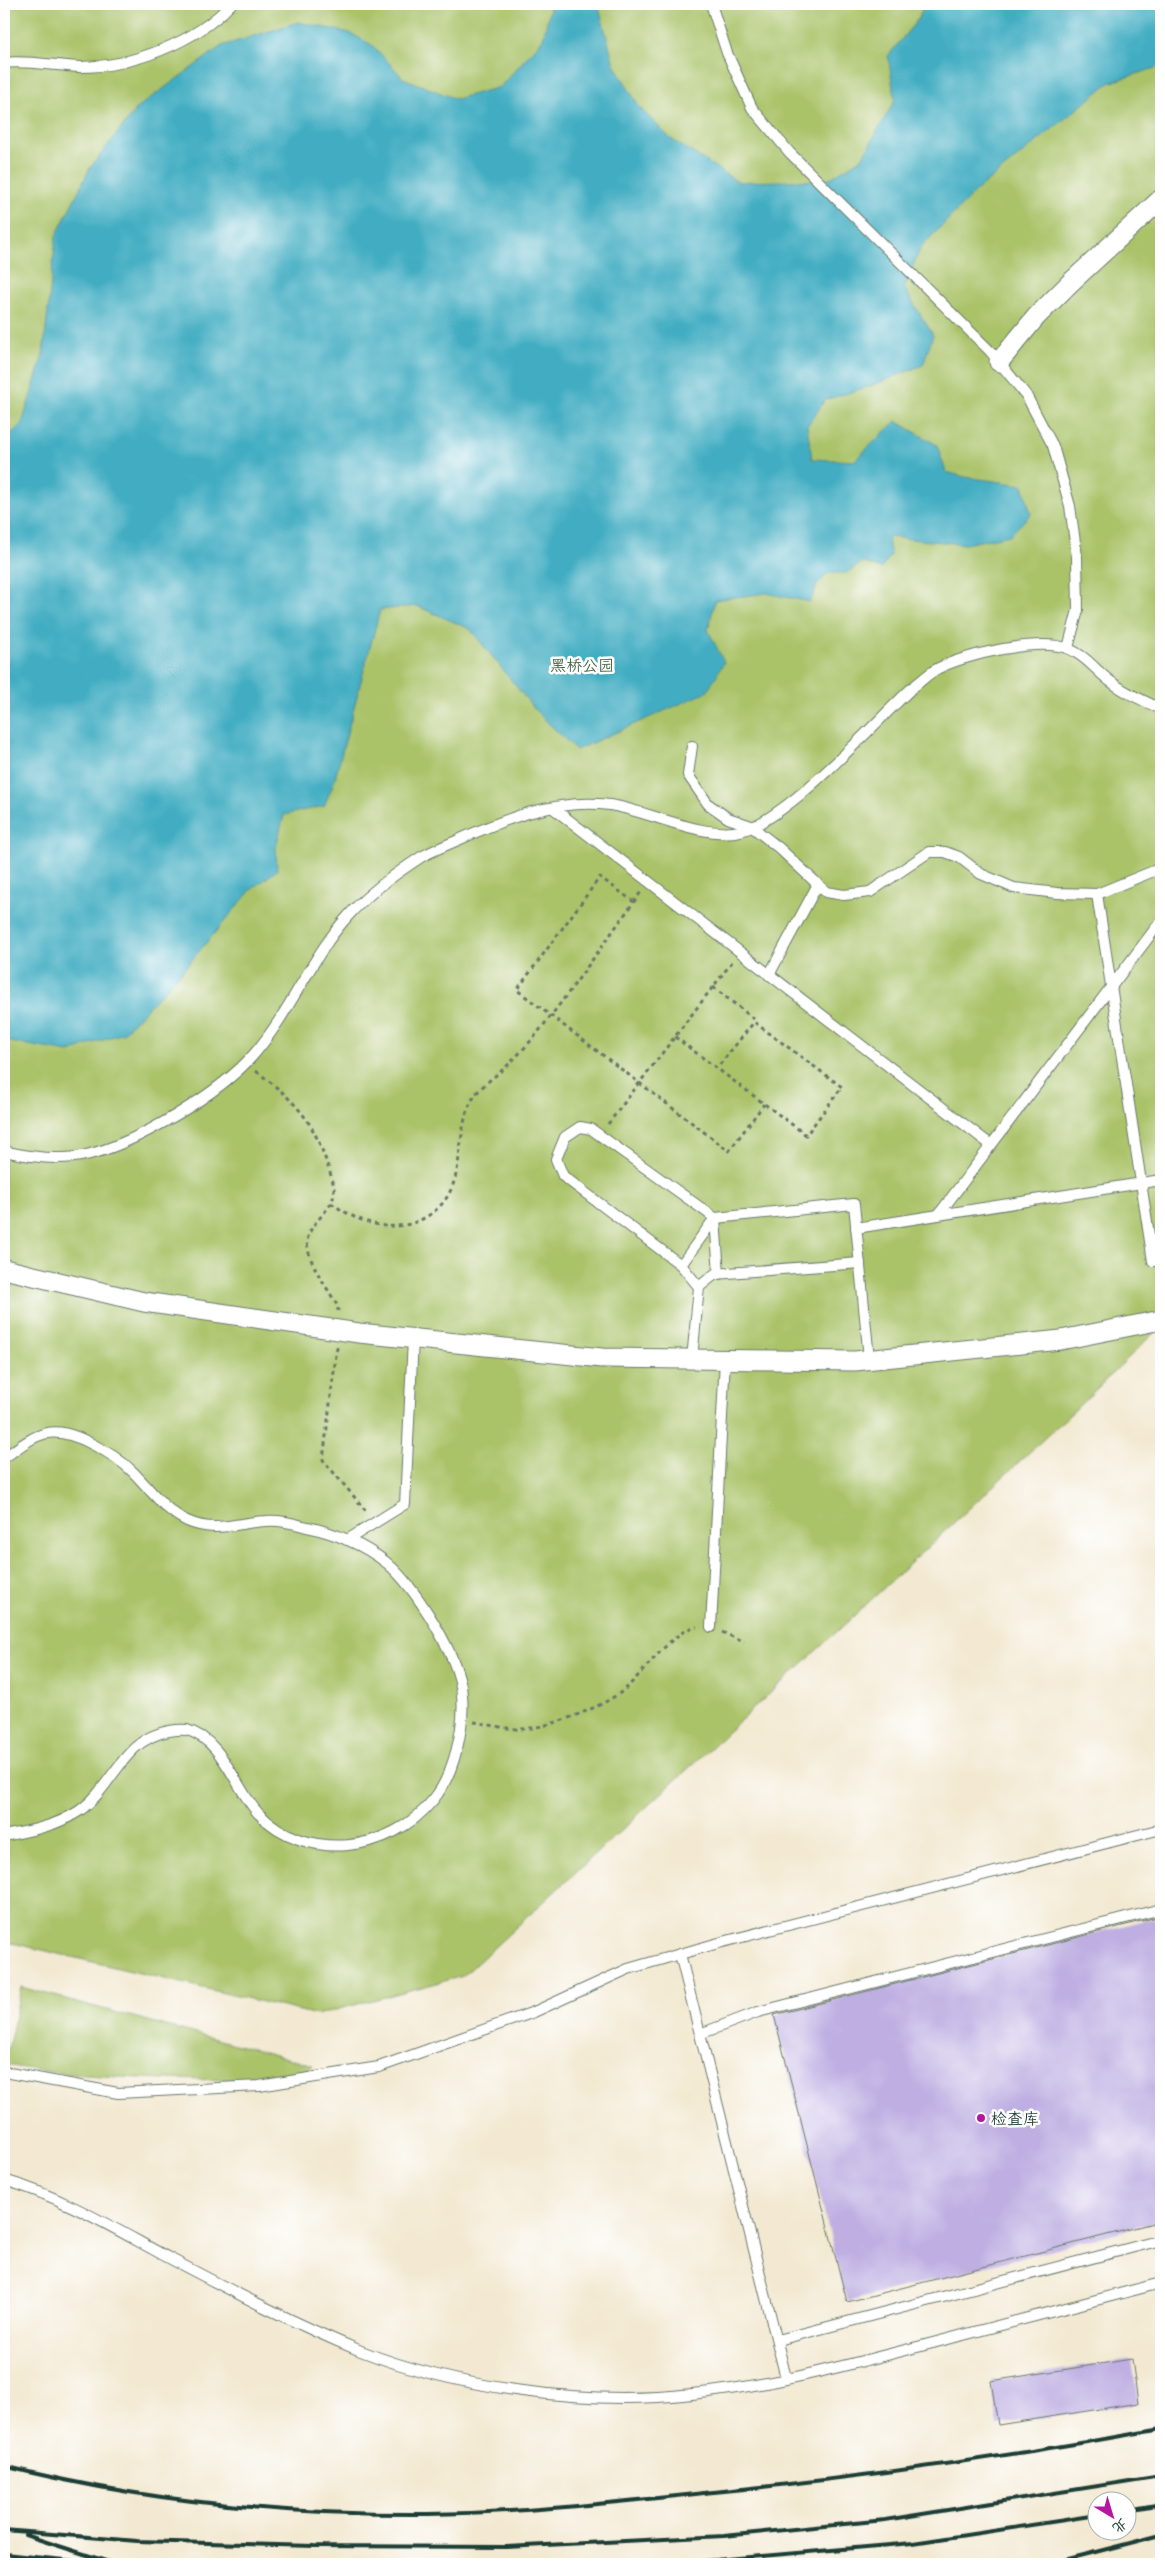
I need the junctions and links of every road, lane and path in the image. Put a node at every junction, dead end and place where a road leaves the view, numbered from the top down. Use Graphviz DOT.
graph roads {
  1 [pos="231,4"];
  2 [pos="711,4"];
  3 [pos="4,63"];
  4 [pos="1161,199"];
  5 [pos="999,362"];
  6 [pos="1068,648"];
  7 [pos="1161,709"];
  8 [pos="692,746"];
  9 [pos="553,808"];
  10 [pos="751,826"];
  11 [pos="1161,868"];
  12 [pos="649,882"];
  13 [pos="818,884"];
  14 [pos="1097,894"];
  15 [pos="634,902"];
  16 [pos="1161,921"];
  17 [pos="740,952"];
  18 [pos="769,974"];
  19 [pos="713,987"];
  20 [pos="1111,987"];
  21 [pos="551,1014"];
  22 [pos="754,1022"];
  23 [pos="675,1037"];
  24 [pos="246,1063"];
  25 [pos="717,1068"];
  26 [pos="640,1083"];
  27 [pos="764,1104"];
  28 [pos="600,1134"];
  29 [pos="991,1145"];
  30 [pos="4,1151"];
  31 [pos="1161,1180"];
  32 [pos="1141,1183"];
  33 [pos="331,1203"];
  34 [pos="939,1214"];
  35 [pos="715,1218"];
  36 [pos="856,1228"];
  37 [pos="1161,1261"];
  38 [pos="860,1263"];
  39 [pos="681,1265"];
  40 [pos="4,1269"];
  41 [pos="719,1274"];
  42 [pos="698,1287"];
  43 [pos="1161,1320"];
  44 [pos="339,1330"];
  45 [pos="413,1339"];
  46 [pos="692,1359"];
  47 [pos="725,1359"];
  48 [pos="869,1359"];
  49 [pos="4,1458"];
  50 [pos="375,1522"];
  51 [pos="347,1540"];
  52 [pos="711,1628"];
  53 [pos="744,1642"];
  54 [pos="462,1720"];
  55 [pos="1161,1829"];
  56 [pos="4,1836"];
  57 [pos="1161,1909"];
  58 [pos="680,1954"];
  59 [pos="700,2034"];
  60 [pos="4,2072"];
  61 [pos="4,2180"];
  62 [pos="1161,2240"];
  63 [pos="1161,2283"];
  64 [pos="778,2340"];
  65 [pos="786,2378"];
  1 -- 3 [label="lane"];
  2 -- 5 [label="lane"];
  4 -- 5 [label="street"];
  5 -- 6 [label="lane"];
  6 -- 7 [label="lane"];
  6 -- 10 [label="lane"];
  8 -- 10 [label="lane"];
  9 -- 10 [label="lane"];
  9 -- 12 [label="lane"];
  9 -- 24 [label="lane"];
  10 -- 13 [label="lane"];
  11 -- 14 [label="lane"];
  12 -- 15 [label="path"];
  12 -- 17 [label="lane"];
  13 -- 14 [label="lane"];
  13 -- 18 [label="lane"];
  14 -- 20 [label="lane"];
  15 -- 21 [label="path"];
  15 -- 21 [label="path"];
  16 -- 20 [label="lane"];
  17 -- 18 [label="lane"];
  17 -- 19 [label="path"];
  18 -- 29 [label="lane"];
  19 -- 22 [label="path"];
  19 -- 23 [label="path"];
  20 -- 29 [label="lane"];
  20 -- 32 [label="lane"];
  21 -- 26 [label="path"];
  21 -- 33 [label="path"];
  22 -- 25 [label="path"];
  22 -- 27 [label="path"];
  23 -- 25 [label="path"];
  23 -- 26 [label="path"];
  24 -- 30 [label="lane"];
  24 -- 33 [label="path"];
  25 -- 27 [label="path"];
  26 -- 27 [label="path"];
  26 -- 28 [label="path"];
  28 -- 35 [label="lane"];
  28 -- 39 [label="lane"];
  29 -- 34 [label="lane"];
  31 -- 32 [label="lane"];
  32 -- 34 [label="lane"];
  32 -- 37 [label="lane"];
  33 -- 44 [label="path"];
  34 -- 36 [label="lane"];
  35 -- 36 [label="lane"];
  35 -- 39 [label="lane"];
  35 -- 41 [label="lane"];
  36 -- 38 [label="lane"];
  38 -- 41 [label="lane"];
  38 -- 48 [label="lane"];
  39 -- 42 [label="lane"];
  40 -- 44 [label="street"];
  41 -- 42 [label="lane"];
  42 -- 46 [label="lane"];
  43 -- 48 [label="street"];
  44 -- 45 [label="street"];
  44 -- 50 [label="path"];
  45 -- 46 [label="street"];
  45 -- 50 [label="lane"];
  46 -- 47 [label="street"];
  47 -- 48 [label="street"];
  47 -- 52 [label="lane"];
  49 -- 51 [label="lane"];
  50 -- 51 [label="lane"];
  51 -- 54 [label="lane"];
  52 -- 53 [label="path"];
  52 -- 54 [label="path"];
  54 -- 56 [label="lane"];
  55 -- 58 [label="lane"];
  57 -- 59 [label="lane"];
  58 -- 59 [label="lane"];
  58 -- 60 [label="lane"];
  59 -- 64 [label="lane"];
  61 -- 65 [label="lane"];
  62 -- 64 [label="lane"];
  63 -- 65 [label="lane"];
  64 -- 65 [label="lane"];
}
